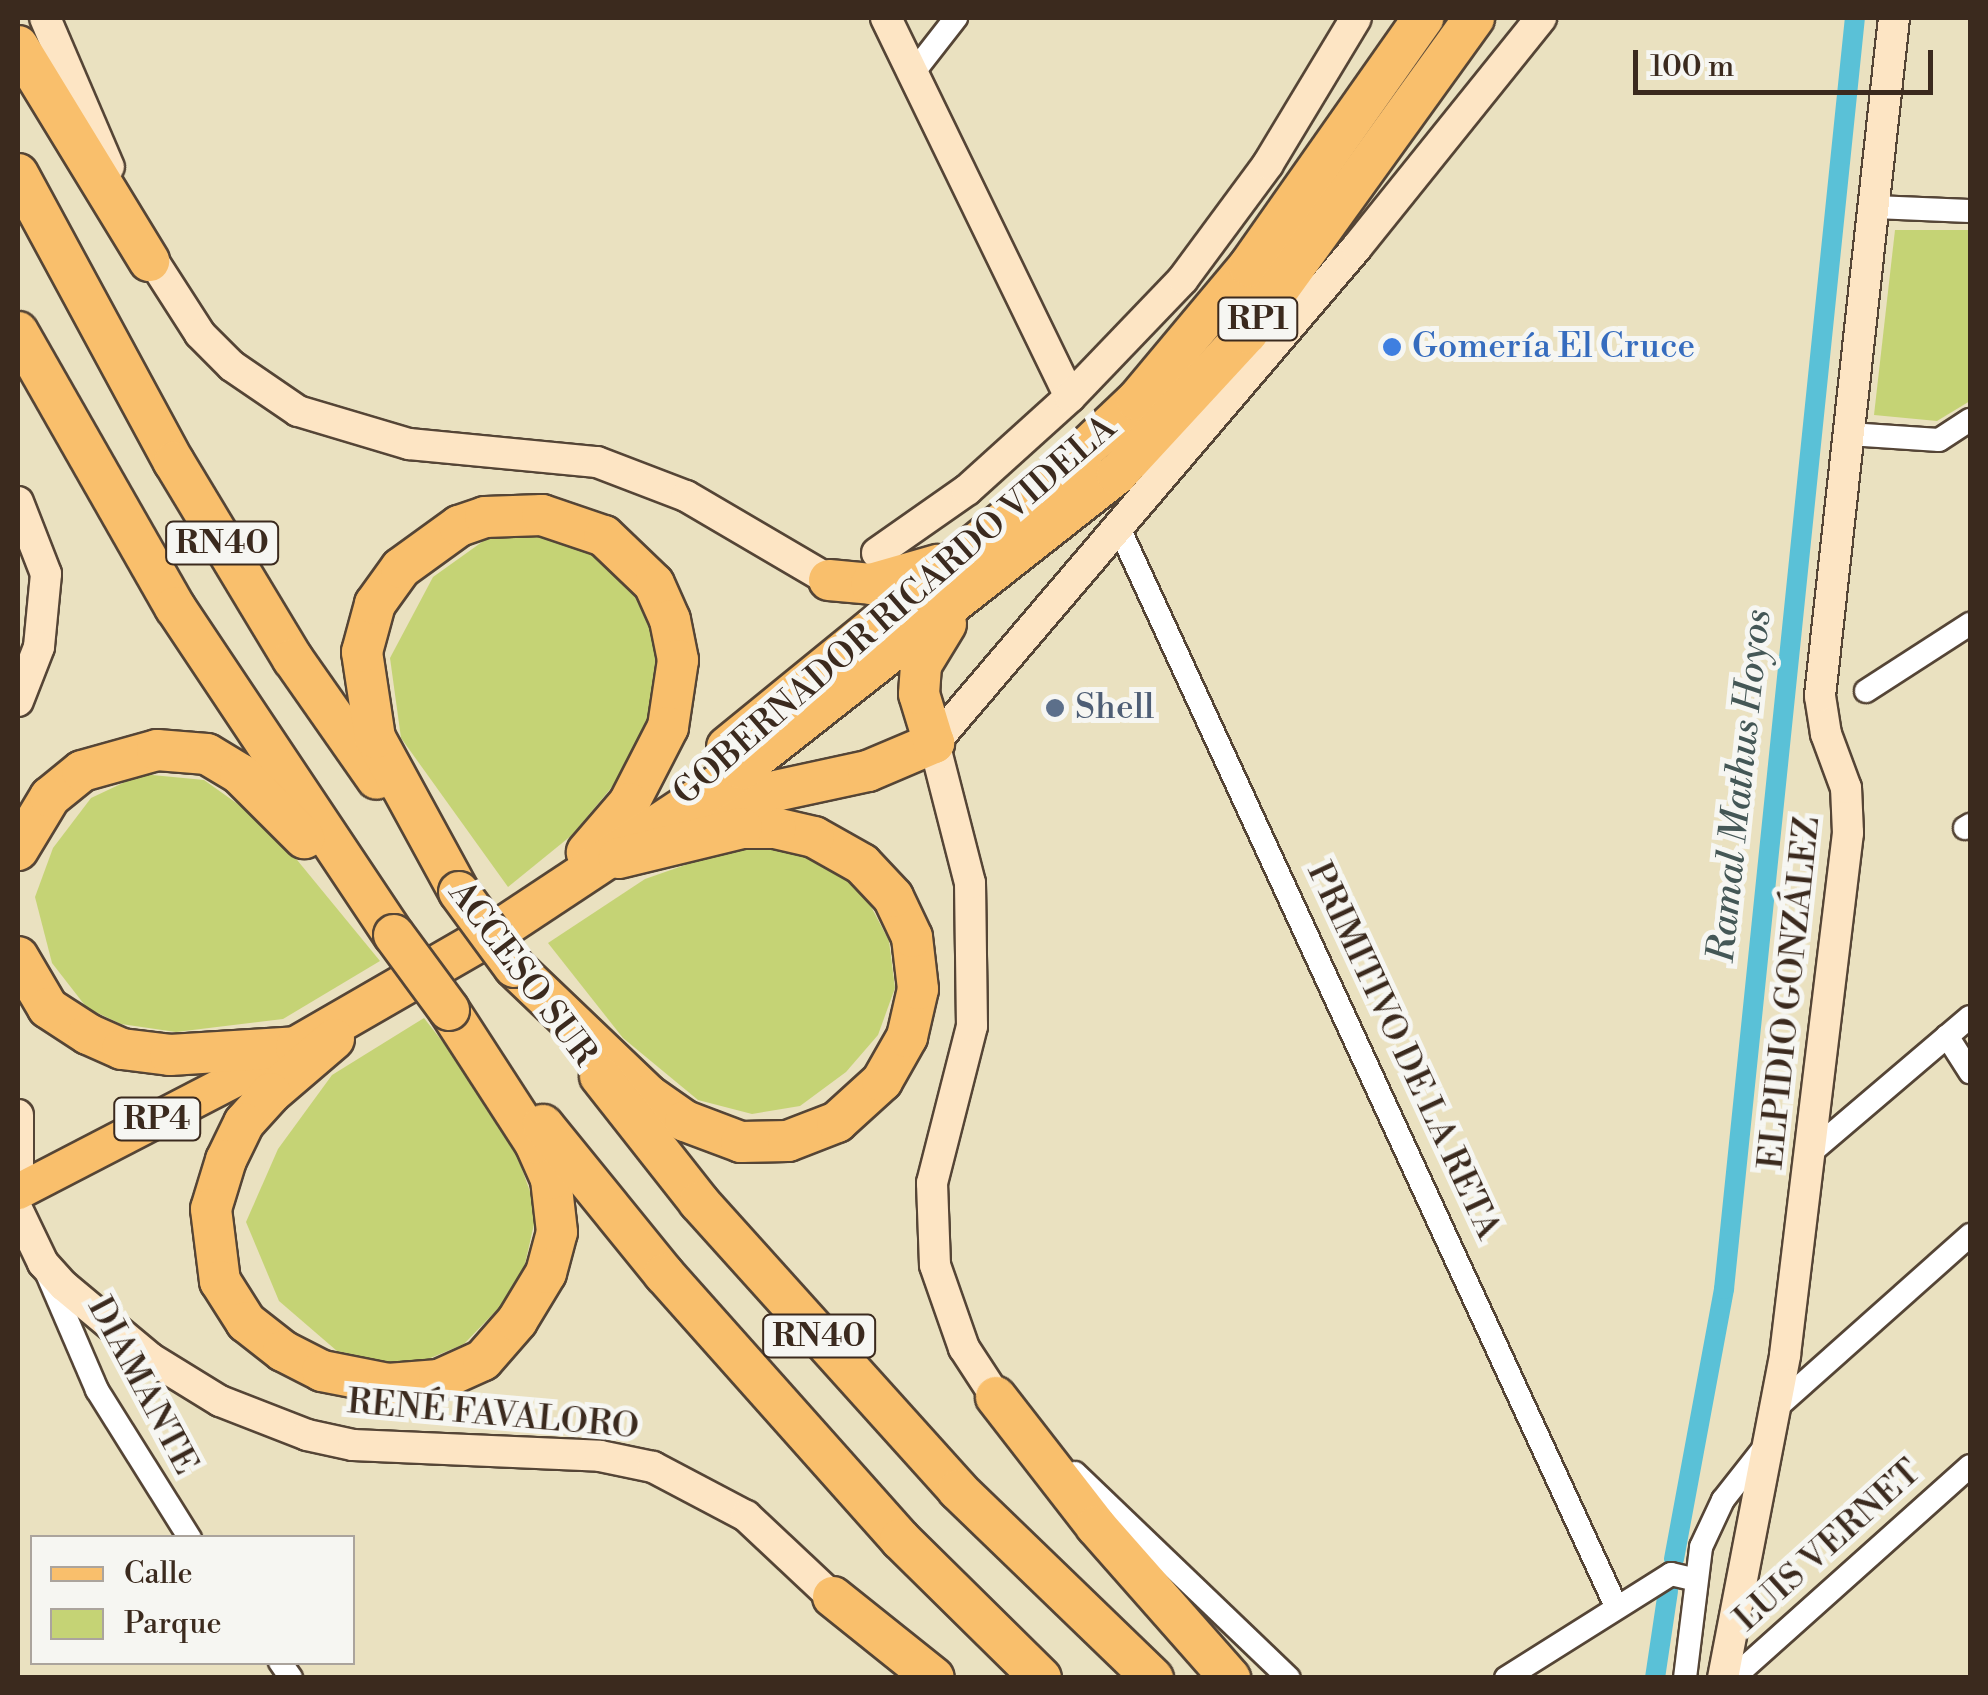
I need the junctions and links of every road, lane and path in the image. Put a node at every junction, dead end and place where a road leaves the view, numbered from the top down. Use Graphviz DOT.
graph roads {
  1 [pos="45,18"];
  2 [pos="886,18"];
  3 [pos="956,18"];
  4 [pos="1356,18"];
  5 [pos="1474,18"];
  6 [pos="1483,18"];
  7 [pos="1542,18"];
  8 [pos="1894,18"];
  9 [pos="1417,24"];
  10 [pos="18,46"];
  11 [pos="1442,62"];
  12 [pos="913,73"];
  13 [pos="18,174"];
  14 [pos="1874,207"];
  15 [pos="1970,210"];
  16 [pos="149,261"];
  17 [pos="18,332"];
  18 [pos="1070,398"];
  19 [pos="1970,420"];
  20 [pos="1849,434"];
  21 [pos="19,511"];
  22 [pos="1119,528"];
  23 [pos="876,552"];
  24 [pos="982,563"];
  25 [pos="828,580"];
  26 [pos="1970,624"];
  27 [pos="20,691"];
  28 [pos="1866,692"];
  29 [pos="934,743"];
  30 [pos="655,822"];
  31 [pos="18,850"];
  32 [pos="596,864"];
  33 [pos="458,892"];
  34 [pos="542,902"];
  35 [pos="394,935"];
  36 [pos="18,957"];
  37 [pos="514,967"];
  38 [pos="371,1006"];
  39 [pos="449,1010"];
  40 [pos="1970,1016"];
  41 [pos="1947,1036"];
  42 [pos="296,1047"];
  43 [pos="1970,1072"];
  44 [pos="18,1115"];
  45 [pos="1810,1153"];
  46 [pos="18,1173"];
  47 [pos="18,1192"];
  48 [pos="18,1211"];
  49 [pos="1970,1235"];
  50 [pos="43,1263"];
  51 [pos="996,1397"];
  52 [pos="1776,1408"];
  53 [pos="1770,1441"];
  54 [pos="1970,1466"];
  55 [pos="188,1535"];
  56 [pos="1692,1579"];
  57 [pos="833,1597"];
  58 [pos="1616,1606"];
  59 [pos="910,1678"];
  60 [pos="934,1678"];
  61 [pos="1041,1678"];
  62 [pos="1154,1678"];
  63 [pos="1230,1678"];
  64 [pos="1290,1678"];
  65 [pos="1506,1678"];
  66 [pos="1684,1678"];
  67 [pos="1723,1678"];
  68 [pos="1733,1678"];
  1 -- 16 [label="street"];
  2 -- 12 [label="street"];
  3 -- 12 [label="street"];
  4 -- 18 [label="street"];
  5 -- 11 [label="highway, GOBERNADOR RICARDO VIDELA / RP1"];
  6 -- 11 [label="highway"];
  7 -- 22 [label="street"];
  8 -- 14 [label="street, ELPIDIO GONZÁLEZ"];
  9 -- 24 [label="highway, GOBERNADOR RICARDO VIDELA / RP1"];
  10 -- 16 [label="highway"];
  11 -- 24 [label="highway, GOBERNADOR RICARDO VIDELA / RP1"];
  12 -- 18 [label="street"];
  13 -- 33 [label="highway, ACCESO SUR / RN40"];
  14 -- 15 [label="street"];
  14 -- 20 [label="street, ELPIDIO GONZÁLEZ"];
  16 -- 25 [label="street"];
  17 -- 35 [label="highway, RN40"];
  18 -- 23 [label="street"];
  19 -- 20 [label="street"];
  20 -- 45 [label="street, ELPIDIO GONZÁLEZ"];
  21 -- 27 [label="street"];
  22 -- 29 [label="street"];
  22 -- 58 [label="street, PRIMITIVO DE LA RETA"];
  24 -- 25 [label="highway"];
  24 -- 29 [label="highway"];
  24 -- 30 [label="highway, GOBERNADOR RICARDO VIDELA / RP1"];
  26 -- 28 [label="street"];
  29 -- 30 [label="highway"];
  29 -- 51 [label="street"];
  30 -- 32 [label="highway, GOBERNADOR RICARDO VIDELA / RP4"];
  31 -- 35 [label="highway"];
  32 -- 34 [label="highway, GOBERNADOR RICARDO VIDELA / RP4"];
  32 -- 37 [label="highway"];
  33 -- 34 [label="highway"];
  33 -- 37 [label="highway, ACCESO SUR / RN40, bridge"];
  34 -- 38 [label="highway, GOBERNADOR RICARDO VIDELA / RP4"];
  35 -- 39 [label="highway, RN40, bridge"];
  36 -- 42 [label="highway"];
  37 -- 62 [label="highway, ACCESO SUR / RN40"];
  38 -- 39 [label="highway"];
  38 -- 42 [label="highway, RP4"];
  39 -- 61 [label="highway, RN40"];
  40 -- 41 [label="street"];
  41 -- 43 [label="street"];
  41 -- 45 [label="street"];
  42 -- 47 [label="main road, RP4"];
  44 -- 46 [label="street"];
  45 -- 52 [label="street, ELPIDIO GONZÁLEZ"];
  48 -- 50 [label="street, RENÉ FAVALORO"];
  49 -- 52 [label="street"];
  50 -- 55 [label="street, DIAMANTE"];
  50 -- 57 [label="street, RENÉ FAVALORO"];
  51 -- 63 [label="highway"];
  51 -- 64 [label="street"];
  52 -- 53 [label="street, ELPIDIO GONZÁLEZ"];
  53 -- 56 [label="street"];
  53 -- 67 [label="street, ELPIDIO GONZÁLEZ"];
  54 -- 68 [label="street, LUIS VERNET"];
  56 -- 58 [label="street"];
  56 -- 66 [label="street"];
  57 -- 59 [label="street, RENÉ FAVALORO"];
  57 -- 60 [label="highway"];
  58 -- 65 [label="street"];
}
